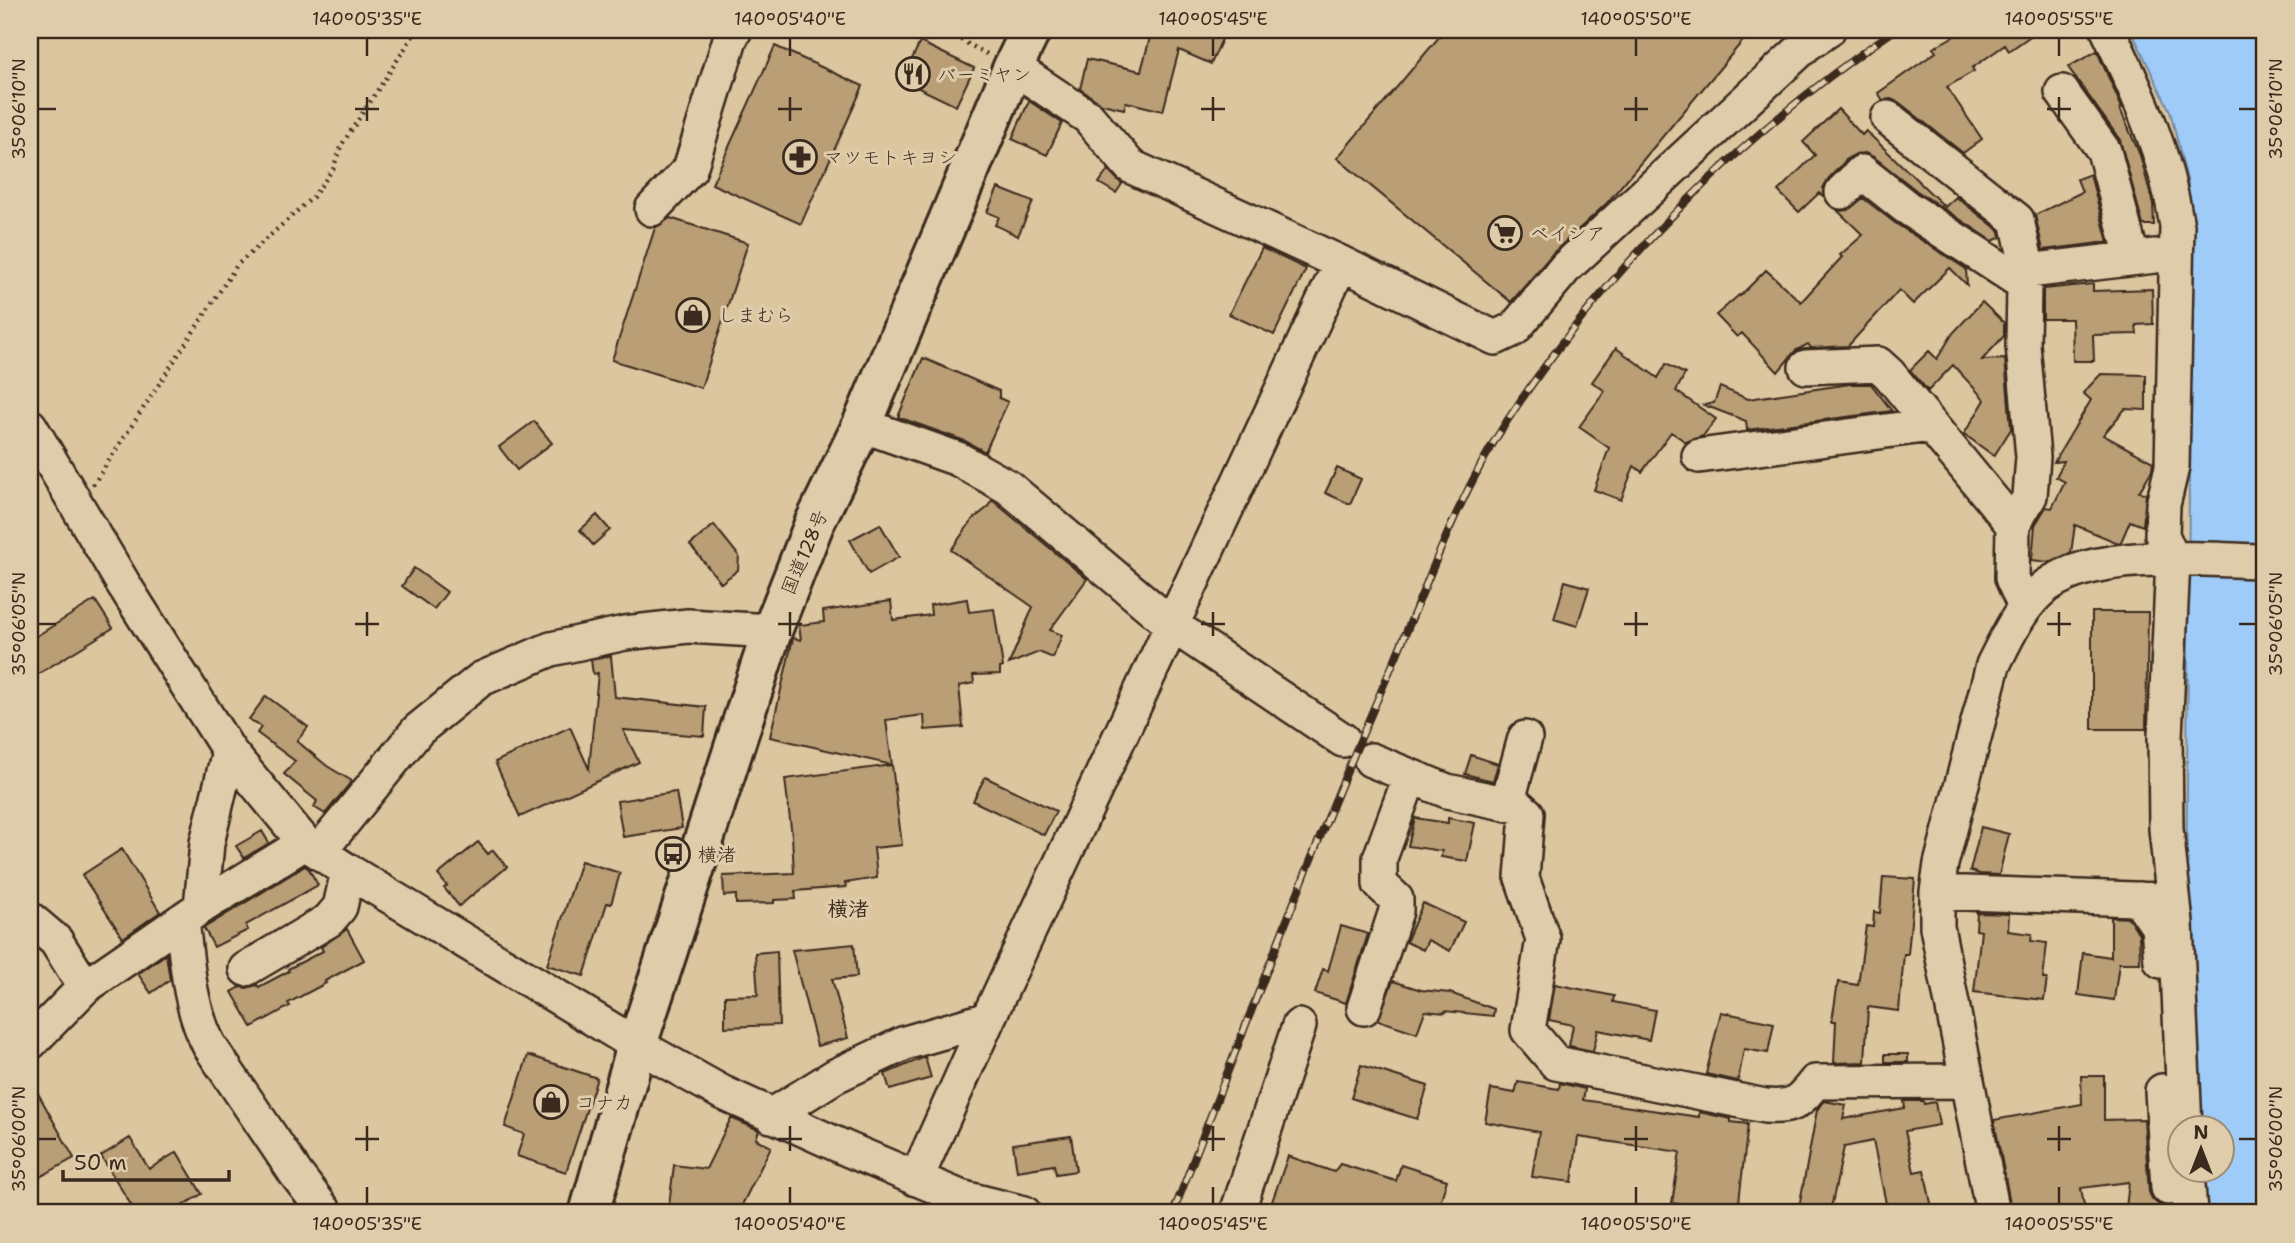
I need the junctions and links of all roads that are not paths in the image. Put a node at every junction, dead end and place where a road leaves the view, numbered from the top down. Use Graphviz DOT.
graph roads {
  1 [pos="735,30"];
  2 [pos="1031,30"];
  3 [pos="1828,30"];
  4 [pos="2108,30"];
  5 [pos="1013,67"];
  6 [pos="2062,92"];
  7 [pos="1888,117"];
  8 [pos="1842,192"];
  9 [pos="652,209"];
  10 [pos="2175,256"];
  11 [pos="2132,257"];
  12 [pos="1341,263"];
  13 [pos="2026,277"];
  14 [pos="1806,367"];
  15 [pos="862,425"];
  16 [pos="1931,425"];
  17 [pos="30,426"];
  18 [pos="1699,456"];
  19 [pos="2014,525"];
  20 [pos="2177,560"];
  21 [pos="2265,561"];
  22 [pos="2025,607"];
  23 [pos="1172,625"];
  24 [pos="772,631"];
  25 [pos="1525,738"];
  26 [pos="1343,740"];
  27 [pos="229,751"];
  28 [pos="1371,760"];
  29 [pos="1410,777"];
  30 [pos="1507,804"];
  31 [pos="312,848"];
  32 [pos="348,872"];
  33 [pos="1937,892"];
  34 [pos="2139,899"];
  35 [pos="2173,900"];
  36 [pos="191,913"];
  37 [pos="30,919"];
  38 [pos="246,969"];
  39 [pos="85,987"];
  40 [pos="1364,1008"];
  41 [pos="988,1019"];
  42 [pos="1299,1026"];
  43 [pos="30,1043"];
  44 [pos="637,1045"];
  45 [pos="1966,1081"];
  46 [pos="2184,1114"];
  47 [pos="771,1116"];
  48 [pos="2166,1120"];
  49 [pos="916,1179"];
  50 [pos="2179,1184"];
  51 [pos="326,1213"];
  52 [pos="589,1213"];
  53 [pos="1024,1213"];
  54 [pos="1237,1213"];
  55 [pos="1993,1213"];
  56 [pos="2190,1213"];
  1 -- 9 [label="street"];
  2 -- 5 [label="highway, 国道128号"];
  3 -- 12 [label="street"];
  4 -- 10 [label="street"];
  5 -- 12 [label="street"];
  5 -- 15 [label="highway, 国道128号"];
  6 -- 11 [label="street"];
  7 -- 13 [label="street"];
  8 -- 13 [label="street"];
  10 -- 11 [label="street"];
  10 -- 20 [label="street"];
  11 -- 13 [label="street"];
  12 -- 23 [label="street"];
  13 -- 19 [label="street"];
  14 -- 16 [label="street"];
  15 -- 23 [label="street"];
  15 -- 24 [label="highway, 国道128号"];
  16 -- 18 [label="street"];
  16 -- 19 [label="street"];
  17 -- 27 [label="street"];
  19 -- 22 [label="street"];
  20 -- 21 [label="street"];
  20 -- 22 [label="street"];
  20 -- 35 [label="street"];
  22 -- 33 [label="street"];
  23 -- 26 [label="street"];
  23 -- 41 [label="street"];
  24 -- 31 [label="street"];
  24 -- 44 [label="highway, 国道128号"];
  25 -- 30 [label="street"];
  27 -- 31 [label="street"];
  27 -- 36 [label="street"];
  28 -- 29 [label="street"];
  29 -- 30 [label="street"];
  29 -- 40 [label="street"];
  30 -- 45 [label="street"];
  31 -- 32 [label="street"];
  31 -- 36 [label="street"];
  32 -- 38 [label="street"];
  32 -- 44 [label="street"];
  33 -- 34 [label="street"];
  33 -- 45 [label="street"];
  34 -- 35 [label="street"];
  34 -- 48 [label="street"];
  35 -- 46 [label="street"];
  36 -- 39 [label="street"];
  36 -- 51 [label="street"];
  37 -- 39 [label="street"];
  39 -- 43 [label="street"];
  41 -- 47 [label="street"];
  41 -- 49 [label="street"];
  42 -- 54 [label="street"];
  44 -- 47 [label="street"];
  44 -- 52 [label="highway, 国道128号"];
  45 -- 55 [label="street"];
  47 -- 49 [label="street"];
  49 -- 53 [label="street"];
  50 -- 56 [label="street"];
}
